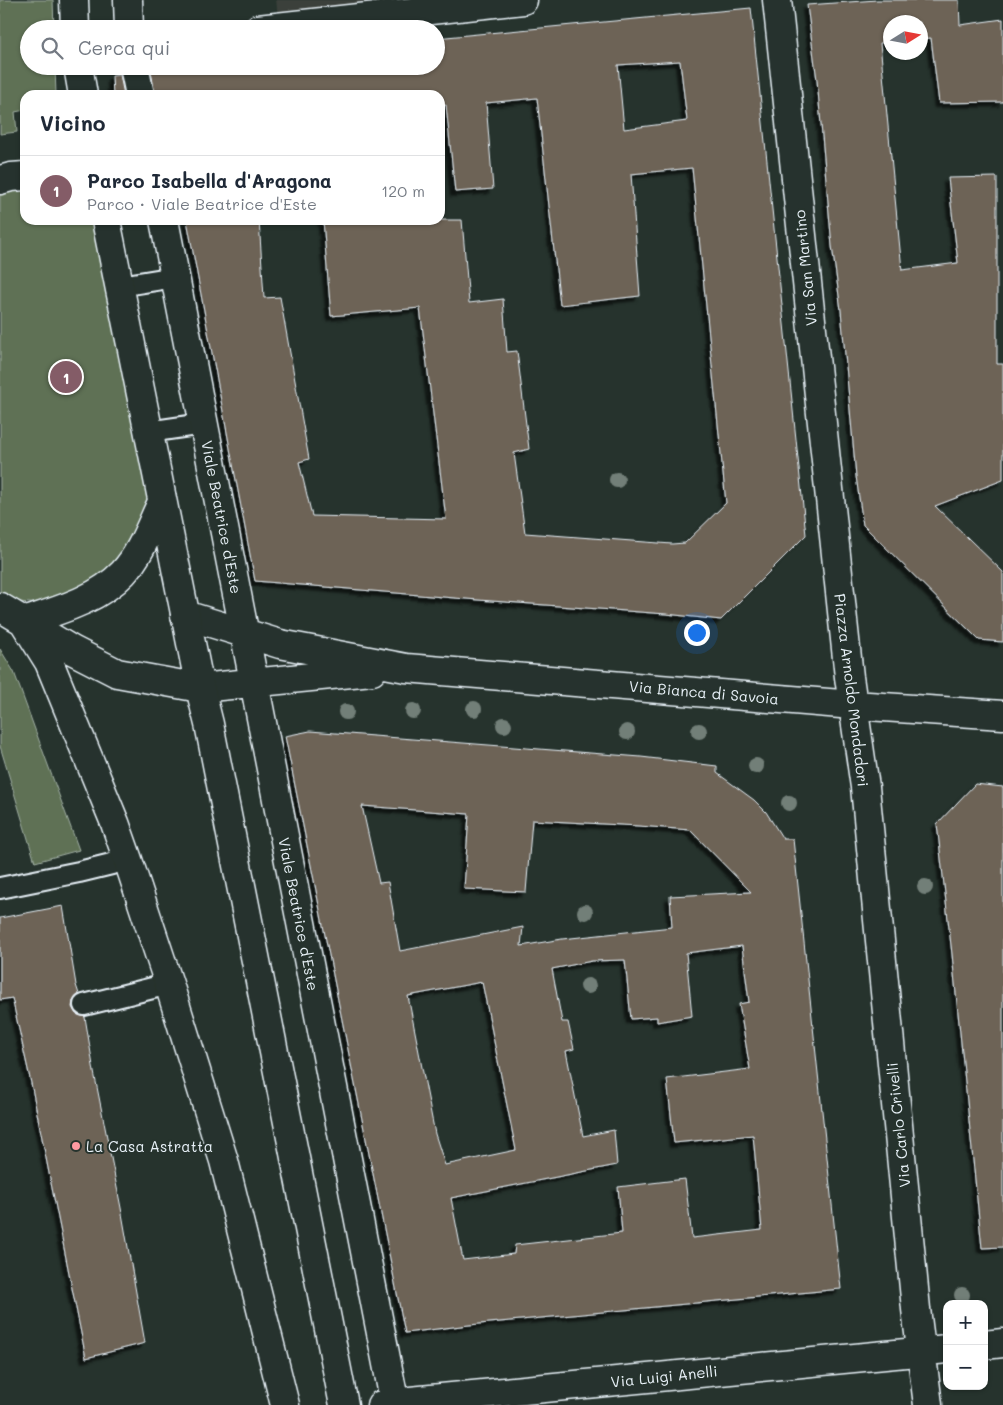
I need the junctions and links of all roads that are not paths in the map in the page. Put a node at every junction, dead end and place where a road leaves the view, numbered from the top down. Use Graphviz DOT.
graph roads {
  1 [pos="74,0"];
  2 [pos="128,0"];
  3 [pos="523,0"];
  4 [pos="777,0"];
  5 [pos="75,20"];
  6 [pos="129,20"];
  7 [pos="340,20"];
  8 [pos="80,75"];
  9 [pos="136,75"];
  10 [pos="82,90"];
  11 [pos="139,90"];
  12 [pos="20,176"];
  13 [pos="0,180"];
  14 [pos="104,225"];
  15 [pos="165,225"];
  16 [pos="175,277"];
  17 [pos="120,286"];
  18 [pos="204,424"];
  19 [pos="148,432"];
  20 [pos="162,502"];
  21 [pos="834,536"];
  22 [pos="0,607"];
  23 [pos="185,615"];
  24 [pos="24,622"];
  25 [pos="245,635"];
  26 [pos="406,668"];
  27 [pos="254,682"];
  28 [pos="200,688"];
  29 [pos="853,705"];
  30 [pos="1003,715"];
  31 [pos="870,844"];
  32 [pos="128,860"];
  33 [pos="0,888"];
  34 [pos="169,984"];
  35 [pos="84,1005"];
  36 [pos="1003,1343"];
  37 [pos="988,1345"];
  38 [pos="934,1350"];
  39 [pos="390,1404"];
  40 [pos="285,1405"];
  41 [pos="344,1405"];
  42 [pos="928,1405"];
  1 -- 5 [label="street"];
  2 -- 6 [label="street"];
  3 -- 7 [label="street"];
  4 -- 21 [label="street, Via San Martino"];
  8 -- 10 [label="street"];
  9 -- 11 [label="street"];
  12 -- 13 [label="street"];
  14 -- 17 [label="street"];
  15 -- 16 [label="street, Viale Beatrice d'Este"];
  16 -- 17 [label="lane"];
  16 -- 18 [label="street, Viale Beatrice d'Este"];
  17 -- 19 [label="street"];
  18 -- 19 [label="lane, Viale Beatrice d'Este"];
  18 -- 25 [label="street, Viale Beatrice d'Este"];
  19 -- 20 [label="street"];
  20 -- 23 [label="street"];
  20 -- 24 [label="street"];
  21 -- 29 [label="street, Piazza Arnoldo Mondadori"];
  22 -- 24 [label="street, Via Bianca di Savoia"];
  23 -- 25 [label="street, Via Bianca di Savoia"];
  23 -- 28 [label="street"];
  24 -- 28 [label="street, Via Bianca di Savoia"];
  24 -- 32 [label="street"];
  25 -- 26 [label="street, Via Bianca di Savoia"];
  25 -- 27 [label="street, Viale Beatrice d'Este"];
  26 -- 27 [label="street, Via Bianca di Savoia"];
  26 -- 29 [label="street, Via Bianca di Savoia"];
  27 -- 28 [label="street, Via Bianca di Savoia"];
  27 -- 39 [label="street, Viale Beatrice d'Este"];
  28 -- 41 [label="street"];
  29 -- 30 [label="street, Via Bianca di Savoia"];
  29 -- 31 [label="street, Piazza Arnoldo Mondadori"];
  31 -- 38 [label="street, Via Carlo Crivelli"];
  32 -- 33 [label="lane"];
  32 -- 34 [label="street"];
  34 -- 35 [label="lane"];
  34 -- 40 [label="street"];
  36 -- 37 [label="street"];
  38 -- 39 [label="street, Via Luigi Anelli"];
  38 -- 42 [label="street, Via Carlo Crivelli"];
}
